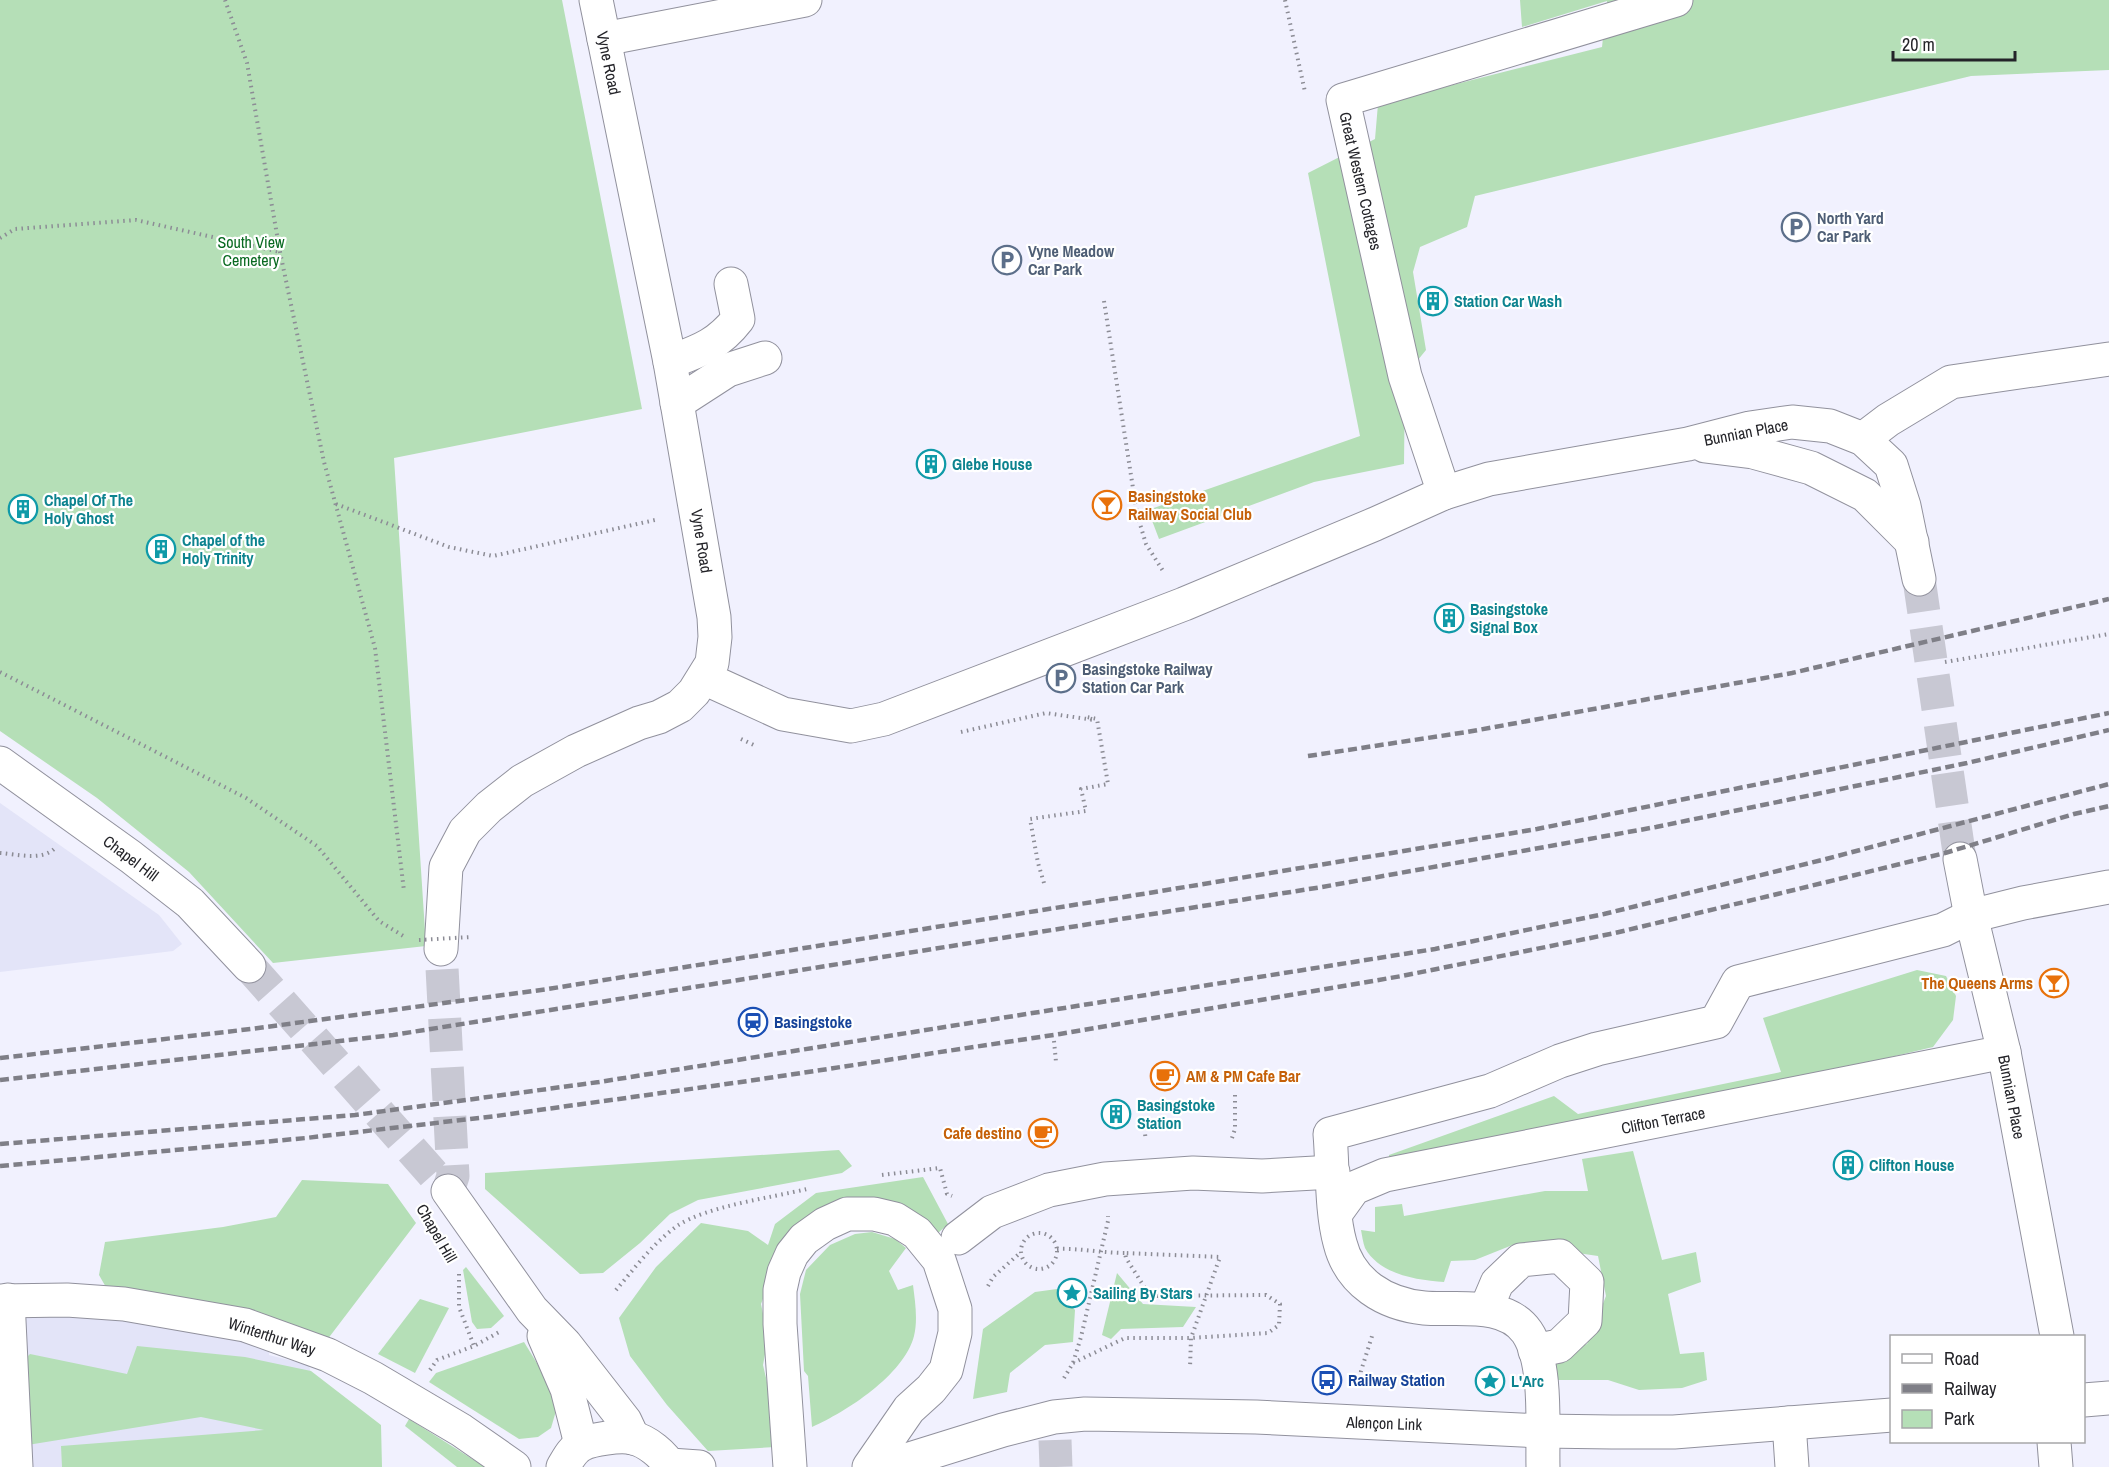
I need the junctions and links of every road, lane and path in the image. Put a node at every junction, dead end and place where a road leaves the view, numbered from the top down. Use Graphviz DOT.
graph roads {
  1 [pos="225,0"];
  2 [pos="596,0"];
  3 [pos="805,0"];
  4 [pos="1285,0"];
  5 [pos="1676,0"];
  6 [pos="604,39"];
  7 [pos="1306,97"];
  8 [pos="0,238"];
  9 [pos="280,252"];
  10 [pos="731,284"];
  11 [pos="1104,301"];
  12 [pos="765,358"];
  13 [pos="2109,358"];
  14 [pos="670,362"];
  15 [pos="677,403"];
  16 [pos="1863,439"];
  17 [pos="1688,444"];
  18 [pos="1430,499"];
  19 [pos="336,504"];
  20 [pos="658,509"];
  21 [pos="1912,542"];
  22 [pos="1920,579"];
  23 [pos="1184,604"];
  24 [pos="2109,634"];
  25 [pos="1944,662"];
  26 [pos="0,672"];
  27 [pos="704,678"];
  28 [pos="1100,738"];
  29 [pos="0,764"];
  30 [pos="0,853"];
  31 [pos="50,853"];
  32 [pos="1960,859"];
  33 [pos="1044,883"];
  34 [pos="2109,887"];
  35 [pos="405,894"];
  36 [pos="1971,916"];
  37 [pos="409,929"];
  38 [pos="444,942"];
  39 [pos="249,966"];
  40 [pos="1054,1041"];
  41 [pos="2004,1052"];
  42 [pos="1056,1062"];
  43 [pos="1333,1172"];
  44 [pos="448,1191"];
  45 [pos="1335,1213"];
  46 [pos="1108,1221"];
  47 [pos="958,1238"];
  48 [pos="1057,1249"];
  49 [pos="1021,1252"];
  50 [pos="1100,1253"];
  51 [pos="1125,1253"];
  52 [pos="647,1254"];
  53 [pos="459,1271"];
  54 [pos="616,1290"];
  55 [pos="1206,1294"];
  56 [pos="983,1296"];
  57 [pos="1380,1297"];
  58 [pos="4,1301"];
  59 [pos="1486,1308"];
  60 [pos="532,1310"];
  61 [pos="505,1328"];
  62 [pos="2057,1335"];
  63 [pos="1191,1338"];
  64 [pos="474,1346"];
  65 [pos="1535,1351"];
  66 [pos="1073,1363"];
  67 [pos="1190,1368"];
  68 [pos="1063,1379"];
  69 [pos="424,1380"];
  70 [pos="2109,1398"];
  71 [pos="2085,1400"];
  72 [pos="1890,1415"];
  73 [pos="1358,1422"];
  74 [pos="1789,1423"];
  75 [pos="1542,1431"];
  76 [pos="633,1438"];
  77 [pos="2054,1443"];
  78 [pos="572,1456"];
  79 [pos="680,1466"];
  80 [pos="16,1467"];
  81 [pos="514,1467"];
  82 [pos="790,1467"];
  83 [pos="869,1467"];
  84 [pos="884,1467"];
  85 [pos="1544,1467"];
  86 [pos="1792,1467"];
  87 [pos="2056,1467"];
  1 -- 9 [label="path"];
  2 -- 6 [label="street, Vyne Road"];
  3 -- 6 [label="street"];
  4 -- 7 [label="path"];
  5 -- 18 [label="street, Great Western Cottages"];
  6 -- 14 [label="street, Vyne Road"];
  8 -- 9 [label="path"];
  9 -- 19 [label="path"];
  10 -- 14 [label="street"];
  11 -- 23 [label="path"];
  12 -- 15 [label="street"];
  13 -- 16 [label="street"];
  14 -- 15 [label="street, Vyne Road"];
  15 -- 27 [label="street, Vyne Road"];
  16 -- 17 [label="street, Bunnian Place"];
  16 -- 21 [label="street, Bunnian Place"];
  17 -- 18 [label="street, Bunnian Place"];
  17 -- 21 [label="street, Bunnian Place"];
  18 -- 23 [label="street, Bunnian Place"];
  19 -- 20 [label="path"];
  19 -- 35 [label="path"];
  21 -- 22 [label="street, Bunnian Place"];
  23 -- 27 [label="street, Bunnian Place"];
  24 -- 25 [label="path"];
  26 -- 37 [label="path"];
  27 -- 38 [label="street, Vyne Road"];
  28 -- 33 [label="path"];
  29 -- 39 [label="street, Chapel Hill"];
  30 -- 31 [label="path"];
  32 -- 36 [label="street, Bunnian Place"];
  34 -- 36 [label="street"];
  36 -- 41 [label="street, Bunnian Place"];
  36 -- 43 [label="street"];
  38 -- 38 [label="path, bridge"];
  40 -- 42 [label="path"];
  41 -- 45 [label="street, Clifton Terrace"];
  41 -- 62 [label="street, Bunnian Place"];
  43 -- 45 [label="street"];
  43 -- 47 [label="street"];
  44 -- 60 [label="street, Chapel Hill"];
  45 -- 57 [label="street"];
  46 -- 50 [label="path"];
  48 -- 49 [label="path"];
  48 -- 49 [label="path"];
  48 -- 50 [label="path"];
  49 -- 56 [label="path"];
  50 -- 51 [label="path"];
  50 -- 66 [label="path"];
  51 -- 55 [label="path"];
  51 -- 55 [label="path"];
  52 -- 54 [label="path"];
  53 -- 64 [label="path, Chapel Hill"];
  55 -- 63 [label="path"];
  55 -- 63 [label="path"];
  57 -- 59 [label="street"];
  57 -- 73 [label="path"];
  58 -- 80 [label="street"];
  58 -- 81 [label="street, Winterthur Way"];
  59 -- 65 [label="street"];
  59 -- 65 [label="street"];
  60 -- 76 [label="street, Chapel Hill"];
  60 -- 78 [label="street, Chapel Hill"];
  61 -- 64 [label="path"];
  63 -- 66 [label="path"];
  63 -- 67 [label="path"];
  64 -- 69 [label="path"];
  65 -- 75 [label="street"];
  66 -- 68 [label="path"];
  70 -- 71 [label="street"];
  72 -- 74 [label="street, Alençon Link"];
  73 -- 75 [label="street, Alençon Link"];
  73 -- 84 [label="street, Alençon Link"];
  74 -- 75 [label="street, Alençon Link"];
  74 -- 86 [label="street"];
  75 -- 85 [label="street"];
  76 -- 78 [label="street"];
  76 -- 79 [label="street"];
  77 -- 87 [label="street"];
  82 -- 83 [label="street"];
}
